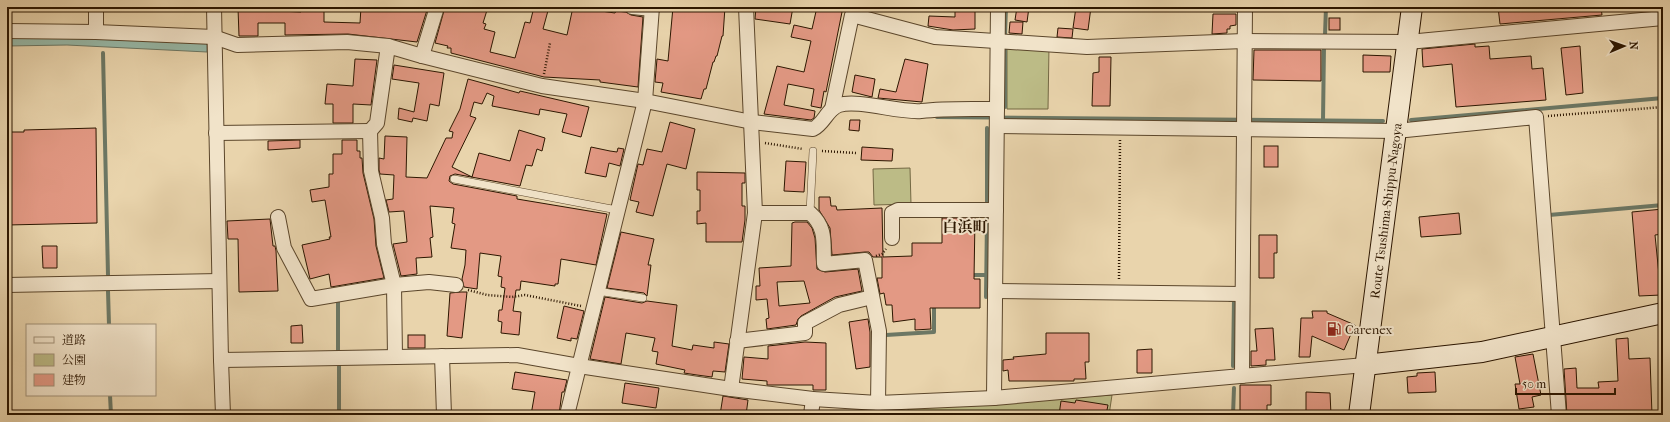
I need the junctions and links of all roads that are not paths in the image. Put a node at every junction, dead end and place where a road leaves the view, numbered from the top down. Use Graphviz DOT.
graph roads {
  1 [pos="96,7"];
  2 [pos="214,7"];
  3 [pos="437,7"];
  4 [pos="632,7"];
  5 [pos="746,7"];
  6 [pos="998,7"];
  7 [pos="1245,7"];
  8 [pos="1412,7"];
  9 [pos="652,8"];
  10 [pos="853,11"];
  11 [pos="1663,18"];
  12 [pos="7,31"];
  13 [pos="96,32"];
  14 [pos="214,37"];
  15 [pos="997,40"];
  16 [pos="1244,41"];
  17 [pos="1408,42"];
  18 [pos="388,46"];
  19 [pos="422,56"];
  20 [pos="645,101"];
  21 [pos="832,109"];
  22 [pos="997,117"];
  23 [pos="752,122"];
  24 [pos="1244,123"];
  25 [pos="370,131"];
  26 [pos="1396,131"];
  27 [pos="216,133"];
  28 [pos="813,150"];
  29 [pos="454,179"];
  30 [pos="617,210"];
  31 [pos="996,210"];
  32 [pos="755,213"];
  33 [pos="810,213"];
  34 [pos="278,216"];
  35 [pos="892,238"];
  36 [pos="219,281"];
  37 [pos="7,284"];
  38 [pos="394,285"];
  39 [pos="456,285"];
  40 [pos="597,291"];
  41 [pos="995,291"];
  42 [pos="1242,294"];
  43 [pos="872,297"];
  44 [pos="643,298"];
  45 [pos="1663,313"];
  46 [pos="1554,338"];
  47 [pos="737,340"];
  48 [pos="442,356"];
  49 [pos="395,357"];
  50 [pos="221,360"];
  51 [pos="1366,365"];
  52 [pos="579,366"];
  53 [pos="1242,376"];
  54 [pos="731,390"];
  55 [pos="994,398"];
  56 [pos="813,399"];
  57 [pos="878,403"];
  58 [pos="222,415"];
  59 [pos="444,415"];
  60 [pos="567,415"];
  61 [pos="811,415"];
  62 [pos="1359,415"];
  63 [pos="1559,415"];
  1 -- 13 [label="street"];
  2 -- 14 [label="street"];
  3 -- 19 [label="street"];
  4 -- 9 [label="street"];
  5 -- 23 [label="street"];
  6 -- 15 [label="street"];
  7 -- 16 [label="street"];
  8 -- 17 [label="main road, Route Tsushima-Shippu-Nagoya"];
  9 -- 20 [label="street"];
  10 -- 15 [label="street"];
  10 -- 21 [label="street"];
  11 -- 17 [label="street"];
  12 -- 13 [label="street"];
  13 -- 14 [label="street"];
  14 -- 18 [label="street"];
  14 -- 27 [label="street"];
  15 -- 16 [label="street"];
  15 -- 22 [label="street"];
  16 -- 17 [label="street"];
  16 -- 24 [label="street"];
  17 -- 26 [label="main road, Route Tsushima-Shippu-Nagoya"];
  18 -- 19 [label="street"];
  18 -- 25 [label="street"];
  19 -- 20 [label="street"];
  20 -- 23 [label="street"];
  20 -- 30 [label="street"];
  21 -- 22 [label="street"];
  21 -- 23 [label="street"];
  22 -- 24 [label="street"];
  22 -- 31 [label="street"];
  23 -- 32 [label="street"];
  24 -- 26 [label="street"];
  24 -- 42 [label="street"];
  25 -- 27 [label="street"];
  25 -- 38 [label="street"];
  26 -- 46 [label="street"];
  26 -- 51 [label="main road, Route Tsushima-Shippu-Nagoya"];
  27 -- 36 [label="street"];
  28 -- 33 [label="lane"];
  29 -- 30 [label="lane"];
  30 -- 40 [label="street"];
  31 -- 35 [label="street"];
  31 -- 41 [label="street"];
  32 -- 33 [label="street"];
  32 -- 47 [label="street"];
  33 -- 43 [label="street"];
  34 -- 38 [label="street"];
  36 -- 37 [label="street"];
  36 -- 50 [label="street"];
  38 -- 39 [label="street"];
  38 -- 49 [label="street"];
  40 -- 44 [label="lane"];
  40 -- 52 [label="street"];
  41 -- 42 [label="street"];
  41 -- 55 [label="street"];
  42 -- 53 [label="street"];
  43 -- 47 [label="street"];
  43 -- 57 [label="street"];
  45 -- 46 [label="main road"];
  46 -- 51 [label="main road"];
  46 -- 63 [label="street"];
  47 -- 54 [label="street"];
  48 -- 49 [label="street"];
  48 -- 52 [label="street"];
  48 -- 59 [label="street"];
  49 -- 50 [label="street"];
  50 -- 58 [label="street"];
  51 -- 53 [label="street"];
  51 -- 62 [label="main road, Route Tsushima-Shippu-Nagoya"];
  52 -- 54 [label="street"];
  52 -- 60 [label="street"];
  53 -- 55 [label="street"];
  54 -- 56 [label="street"];
  55 -- 57 [label="street"];
  56 -- 57 [label="street"];
  56 -- 61 [label="street"];
}
